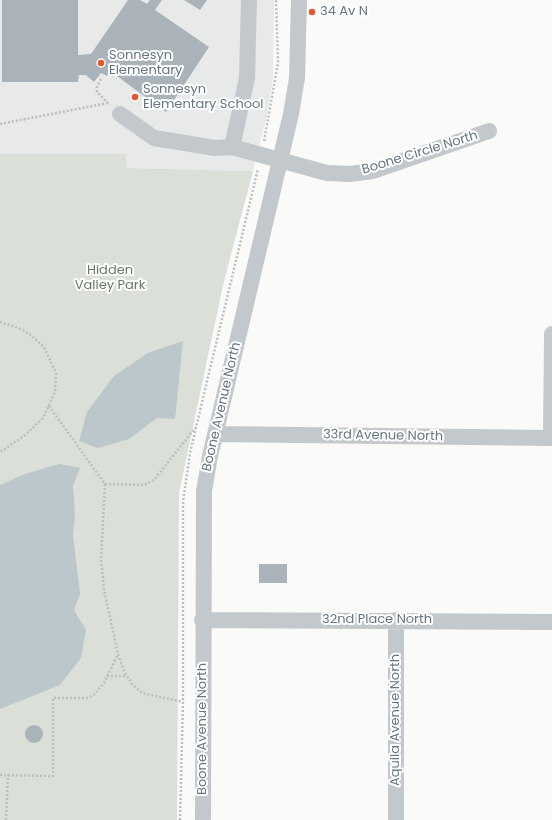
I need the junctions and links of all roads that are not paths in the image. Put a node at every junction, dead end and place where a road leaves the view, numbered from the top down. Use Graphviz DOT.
graph roads {
  1 [pos="249,0"];
  2 [pos="299,0"];
  3 [pos="120,114"];
  4 [pos="489,131"];
  5 [pos="232,147"];
  6 [pos="280,160"];
  7 [pos="552,334"];
  8 [pos="216,434"];
  9 [pos="552,438"];
  10 [pos="202,620"];
  11 [pos="396,620"];
  12 [pos="552,622"];
  13 [pos="203,820"];
  14 [pos="396,820"];
  1 -- 5 [label="street"];
  2 -- 6 [label="street, Boone Avenue North"];
  3 -- 5 [label="street, Boone Circle North"];
  4 -- 6 [label="street, Boone Circle North"];
  5 -- 6 [label="street, Boone Circle North"];
  6 -- 8 [label="street, Boone Avenue North"];
  7 -- 9 [label="street, 33rd Avenue North"];
  8 -- 9 [label="street, 33rd Avenue North"];
  8 -- 10 [label="street, Boone Avenue North"];
  10 -- 11 [label="street, 32nd Place North"];
  10 -- 13 [label="street, Boone Avenue North"];
  11 -- 12 [label="street, 32nd Place North"];
  11 -- 14 [label="street, Aquila Avenue North"];
}
